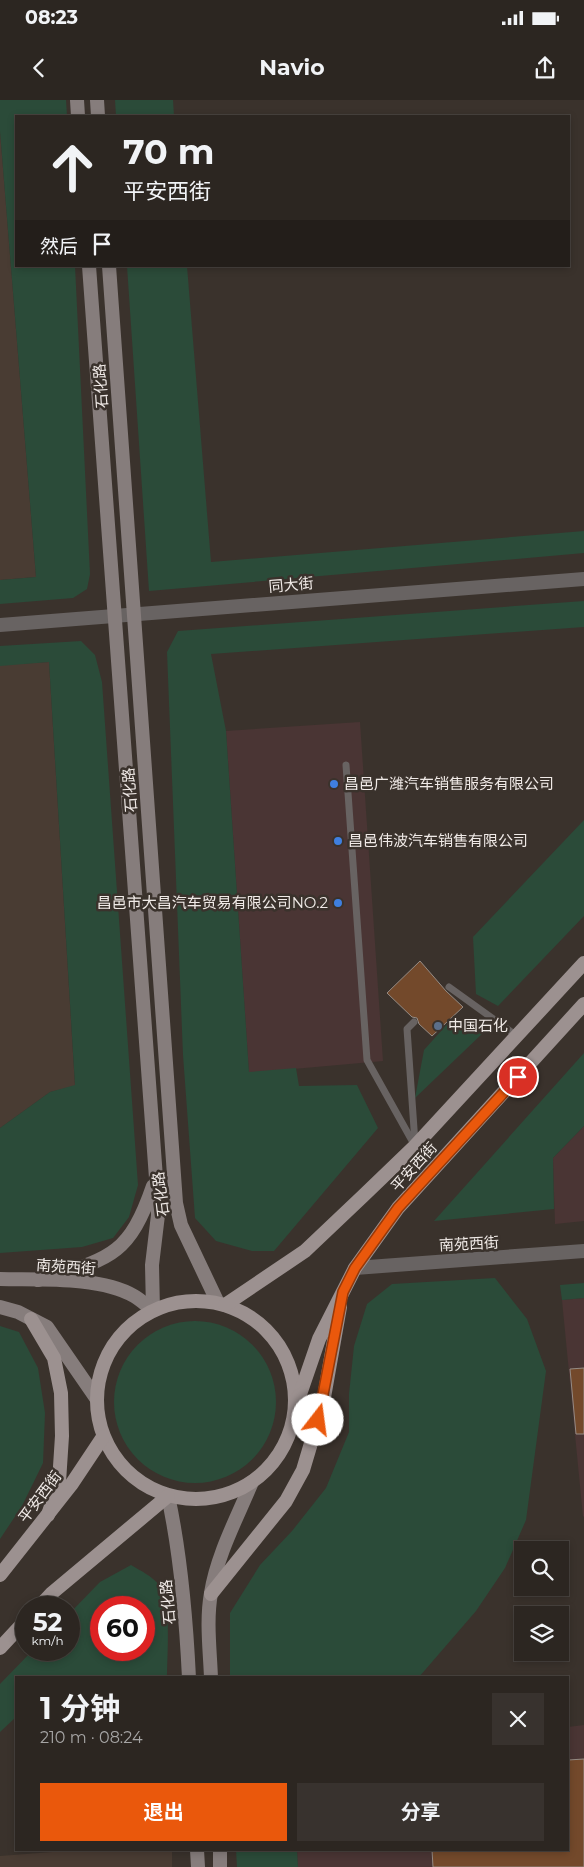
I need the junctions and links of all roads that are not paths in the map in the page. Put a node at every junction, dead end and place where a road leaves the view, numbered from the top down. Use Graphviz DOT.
graph roads {
  1 [pos="77,100"];
  2 [pos="97,100"];
  3 [pos="78,115"];
  4 [pos="98,115"];
  5 [pos="89,267"];
  6 [pos="109,267"];
  7 [pos="584,579"];
  8 [pos="134,614"];
  9 [pos="115,617"];
  10 [pos="0,625"];
  11 [pos="346,764"];
  12 [pos="584,963"];
  13 [pos="449,987"];
  14 [pos="584,1004"];
  15 [pos="414,1022"];
  16 [pos="517,1036"];
  17 [pos="415,1146"];
  18 [pos="156,1178"];
  19 [pos="584,1251"];
  20 [pos="355,1268"];
  21 [pos="0,1279"];
  22 [pos="38,1280"];
  23 [pos="343,1292"];
  24 [pos="221,1304"];
  25 [pos="0,1308"];
  26 [pos="153,1310"];
  27 [pos="30,1319"];
  28 [pos="96,1398"];
  29 [pos="296,1405"];
  30 [pos="103,1437"];
  31 [pos="252,1482"];
  32 [pos="168,1496"];
  33 [pos="48,1515"];
  34 [pos="0,1575"];
  35 [pos="211,1594"];
  36 [pos="49,1596"];
  37 [pos="15,1632"];
  38 [pos="0,1648"];
  39 [pos="189,1676"];
  40 [pos="211,1676"];
  41 [pos="197,1851"];
  42 [pos="220,1851"];
  43 [pos="198,1867"];
  44 [pos="220,1867"];
  1 -- 3 [label="main road"];
  2 -- 4 [label="main road"];
  5 -- 9 [label="main road, 石化路"];
  6 -- 8 [label="main road, 石化路"];
  7 -- 8 [label="street, 同大街"];
  8 -- 9 [label="street, 同大街"];
  8 -- 24 [label="main road, 石化路"];
  9 -- 10 [label="street, 同大街"];
  9 -- 18 [label="main road, 石化路"];
  11 -- 17 [label="lane"];
  12 -- 16 [label="main road, 平安西街"];
  13 -- 16 [label="lane"];
  14 -- 20 [label="main road, 平安西街"];
  15 -- 17 [label="lane"];
  16 -- 17 [label="main road, 平安西街"];
  17 -- 24 [label="main road, 平安西街"];
  18 -- 22 [label="main road"];
  18 -- 26 [label="main road, 石化路"];
  19 -- 20 [label="street, 南苑西街"];
  20 -- 23 [label="main road, 平安西街"];
  21 -- 22 [label="main road, 南苑西街"];
  22 -- 26 [label="main road, 南苑西街"];
  23 -- 29 [label="main road, 平安西街"];
  23 -- 35 [label="main road"];
  24 -- 26 [label="main road"];
  24 -- 29 [label="main road"];
  25 -- 27 [label="main road"];
  26 -- 28 [label="main road"];
  27 -- 28 [label="main road"];
  27 -- 33 [label="main road"];
  28 -- 30 [label="main road"];
  29 -- 31 [label="main road"];
  30 -- 32 [label="main road"];
  30 -- 33 [label="main road, 平安西街"];
  31 -- 32 [label="main road"];
  31 -- 35 [label="main road"];
  32 -- 36 [label="main road"];
  32 -- 39 [label="main road, 石化路"];
  33 -- 34 [label="main road, 平安西街"];
  35 -- 40 [label="main road"];
  37 -- 38 [label="main road"];
  41 -- 43 [label="main road"];
  42 -- 44 [label="main road"];
}
